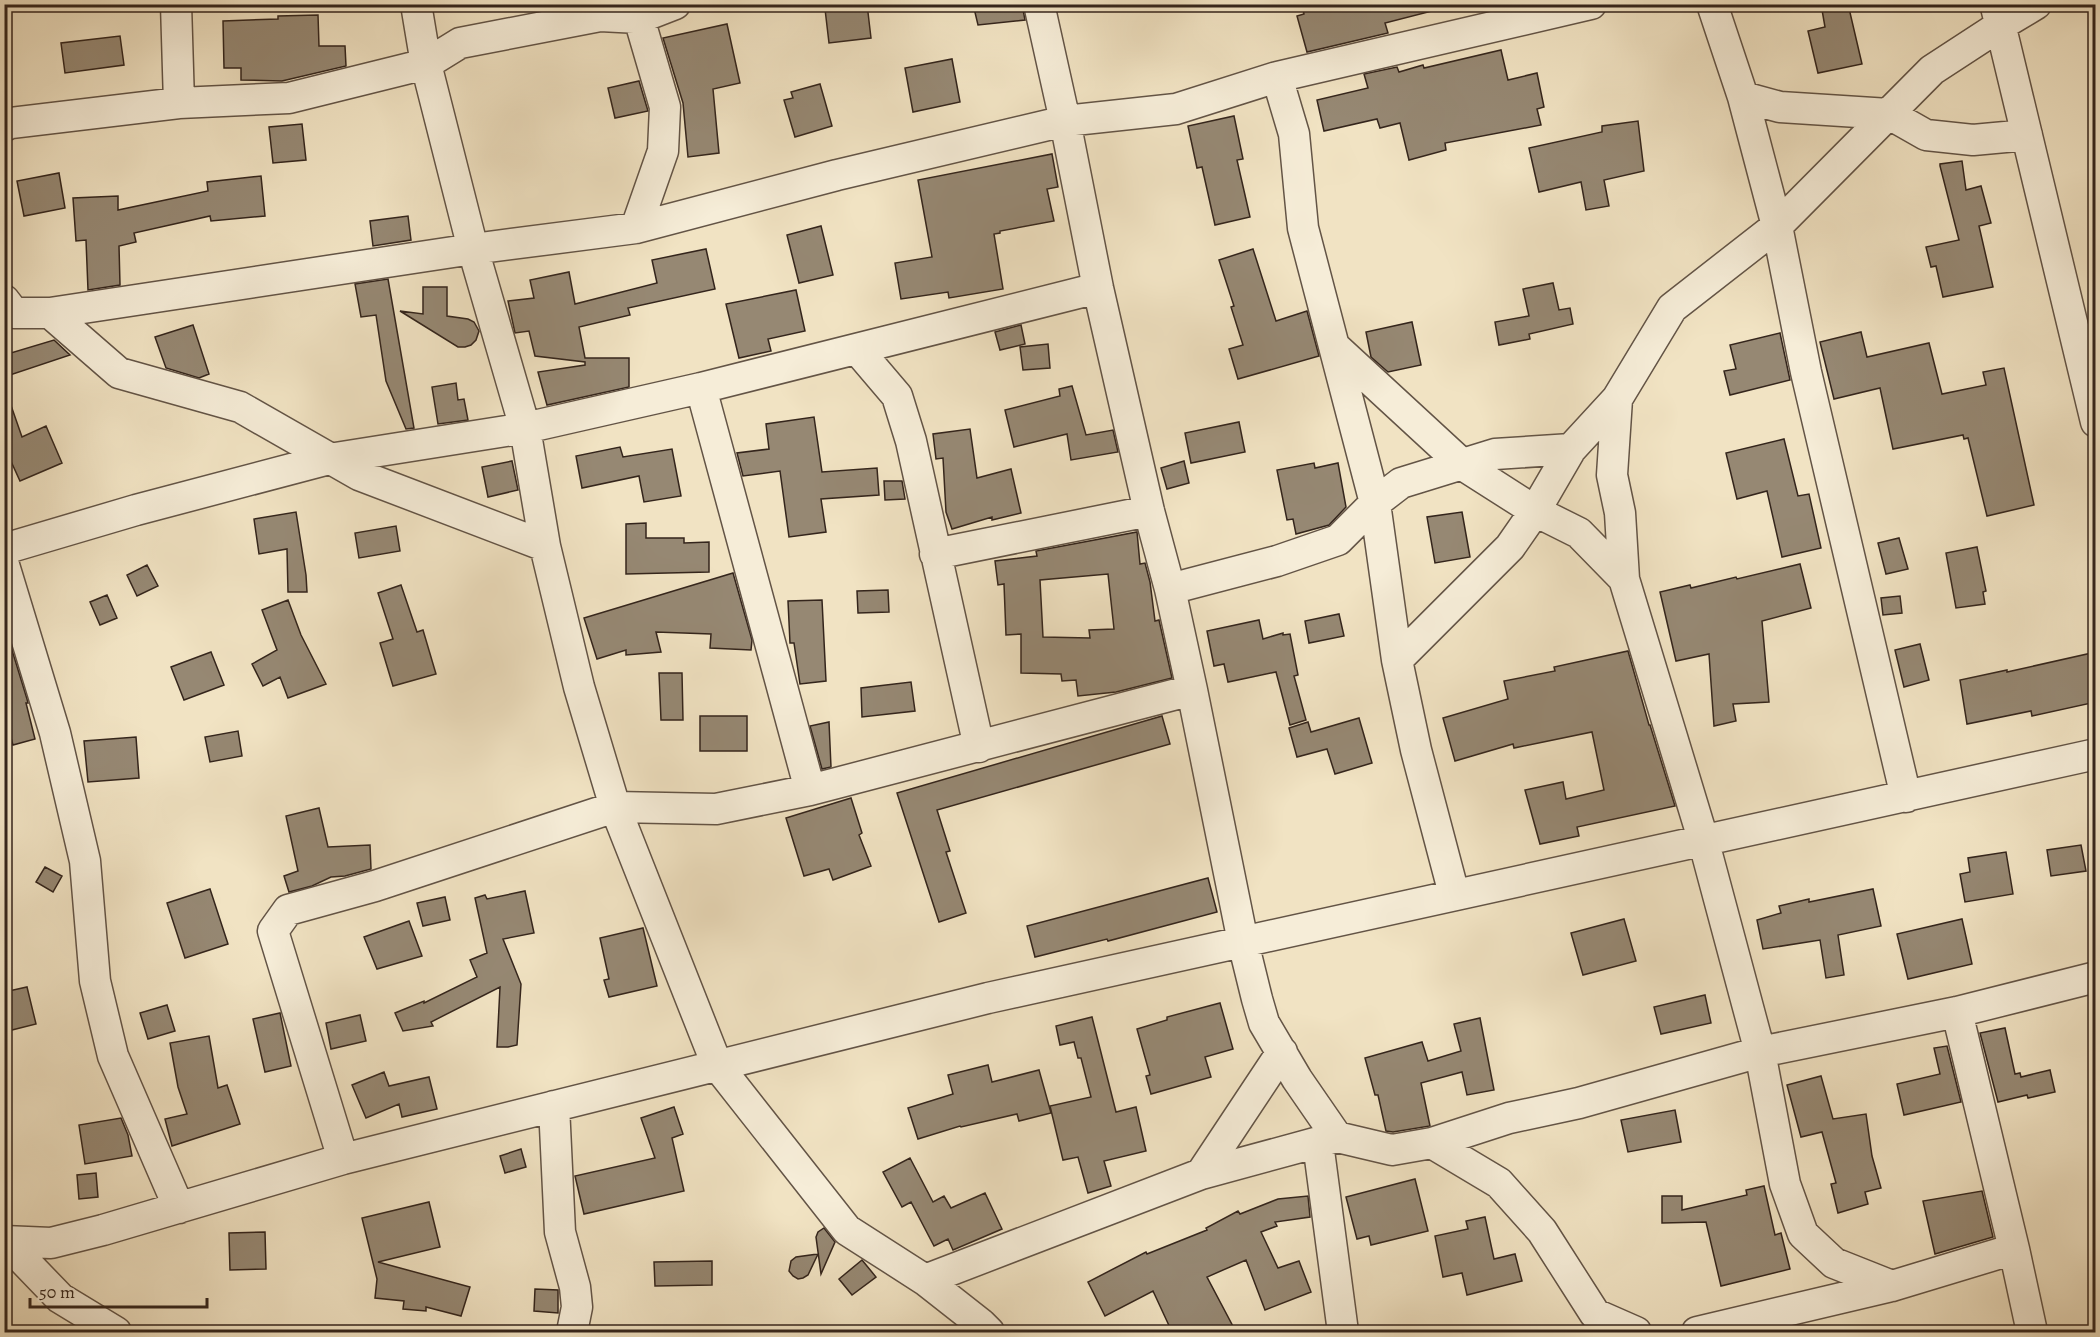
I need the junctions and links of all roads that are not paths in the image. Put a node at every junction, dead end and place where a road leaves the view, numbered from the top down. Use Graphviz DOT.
graph roads {
  1 [pos="176,4"];
  2 [pos="416,4"];
  3 [pos="675,4"];
  4 [pos="1039,4"];
  5 [pos="1591,4"];
  6 [pos="1712,4"];
  7 [pos="2036,4"];
  8 [pos="599,10"];
  9 [pos="1998,15"];
  10 [pos="639,18"];
  11 [pos="426,64"];
  12 [pos="1277,77"];
  13 [pos="1743,97"];
  14 [pos="179,104"];
  15 [pos="1889,114"];
  16 [pos="1065,121"];
  17 [pos="4,126"];
  18 [pos="2027,135"];
  19 [pos="1777,226"];
  20 [pos="636,228"];
  21 [pos="473,249"];
  22 [pos="1098,288"];
  23 [pos="8,310"];
  24 [pos="50,313"];
  25 [pos="1335,347"];
  26 [pos="857,349"];
  27 [pos="701,388"];
  28 [pos="1617,399"];
  29 [pos="2096,422"];
  30 [pos="525,428"];
  31 [pos="1571,449"];
  32 [pos="329,459"];
  33 [pos="1463,465"];
  34 [pos="1375,503"];
  35 [pos="1149,511"];
  36 [pos="1535,511"];
  37 [pos="545,546"];
  38 [pos="4,549"];
  39 [pos="935,554"];
  40 [pos="4,565"];
  41 [pos="1624,579"];
  42 [pos="1170,589"];
  43 [pos="1397,660"];
  44 [pos="1192,690"];
  45 [pos="979,747"];
  46 [pos="2096,754"];
  47 [pos="810,790"];
  48 [pos="1906,797"];
  49 [pos="615,807"];
  50 [pos="1703,839"];
  51 [pos="1455,894"];
  52 [pos="1243,942"];
  53 [pos="2096,977"];
  54 [pos="1957,1012"];
  55 [pos="1282,1052"];
  56 [pos="1760,1052"];
  57 [pos="717,1065"];
  58 [pos="554,1106"];
  59 [pos="1328,1140"];
  60 [pos="1432,1143"];
  61 [pos="343,1159"];
  62 [pos="1201,1173"];
  63 [pos="179,1208"];
  64 [pos="5,1241"];
  65 [pos="2014,1249"];
  66 [pos="925,1280"];
  67 [pos="1892,1286"];
  68 [pos="116,1332"];
  69 [pos="572,1332"];
  70 [pos="989,1332"];
  71 [pos="1343,1332"];
  72 [pos="1636,1332"];
  73 [pos="1697,1332"];
  74 [pos="2032,1332"];
  1 -- 14 [label="street"];
  2 -- 11 [label="street"];
  3 -- 10 [label="street"];
  4 -- 16 [label="street"];
  5 -- 12 [label="street"];
  6 -- 13 [label="street"];
  7 -- 9 [label="street"];
  8 -- 10 [label="street"];
  8 -- 11 [label="street"];
  9 -- 15 [label="street"];
  9 -- 18 [label="street"];
  10 -- 20 [label="street"];
  11 -- 14 [label="street"];
  11 -- 21 [label="street"];
  12 -- 16 [label="street"];
  12 -- 25 [label="street"];
  13 -- 15 [label="street"];
  13 -- 19 [label="street"];
  14 -- 17 [label="street"];
  15 -- 18 [label="street"];
  15 -- 19 [label="street"];
  16 -- 20 [label="street"];
  16 -- 22 [label="street"];
  18 -- 29 [label="street"];
  19 -- 28 [label="street"];
  19 -- 48 [label="street"];
  20 -- 21 [label="street"];
  21 -- 24 [label="street"];
  21 -- 30 [label="street"];
  22 -- 26 [label="street"];
  22 -- 35 [label="street"];
  23 -- 24 [label="street"];
  24 -- 32 [label="street"];
  25 -- 33 [label="street"];
  25 -- 34 [label="street"];
  26 -- 27 [label="street"];
  26 -- 39 [label="street"];
  27 -- 30 [label="street"];
  27 -- 47 [label="street"];
  28 -- 31 [label="street"];
  28 -- 41 [label="street"];
  30 -- 32 [label="street"];
  30 -- 37 [label="street"];
  31 -- 33 [label="street"];
  31 -- 36 [label="street"];
  32 -- 37 [label="street"];
  32 -- 38 [label="street"];
  33 -- 34 [label="street"];
  33 -- 36 [label="street"];
  34 -- 42 [label="street"];
  34 -- 43 [label="street"];
  35 -- 39 [label="street"];
  35 -- 42 [label="street"];
  36 -- 41 [label="street"];
  36 -- 43 [label="street"];
  37 -- 49 [label="street"];
  39 -- 45 [label="street"];
  40 -- 63 [label="street"];
  41 -- 50 [label="street"];
  42 -- 44 [label="street"];
  43 -- 51 [label="street"];
  44 -- 45 [label="street"];
  44 -- 52 [label="street"];
  45 -- 47 [label="street"];
  46 -- 48 [label="street"];
  47 -- 49 [label="street"];
  48 -- 50 [label="street"];
  49 -- 57 [label="street"];
  49 -- 61 [label="street"];
  50 -- 51 [label="street"];
  50 -- 56 [label="street"];
  51 -- 52 [label="street"];
  52 -- 55 [label="street"];
  52 -- 57 [label="street"];
  53 -- 54 [label="street"];
  54 -- 56 [label="street"];
  54 -- 65 [label="street"];
  55 -- 59 [label="street"];
  55 -- 62 [label="street"];
  56 -- 60 [label="street"];
  56 -- 67 [label="street"];
  57 -- 58 [label="street"];
  57 -- 66 [label="street"];
  58 -- 61 [label="street"];
  58 -- 69 [label="street"];
  59 -- 60 [label="street"];
  59 -- 62 [label="street"];
  59 -- 71 [label="street"];
  60 -- 72 [label="street"];
  61 -- 63 [label="street"];
  62 -- 66 [label="street"];
  63 -- 64 [label="street"];
  64 -- 68 [label="street"];
  65 -- 67 [label="street"];
  65 -- 74 [label="street"];
  66 -- 70 [label="street"];
  67 -- 73 [label="street"];
}
